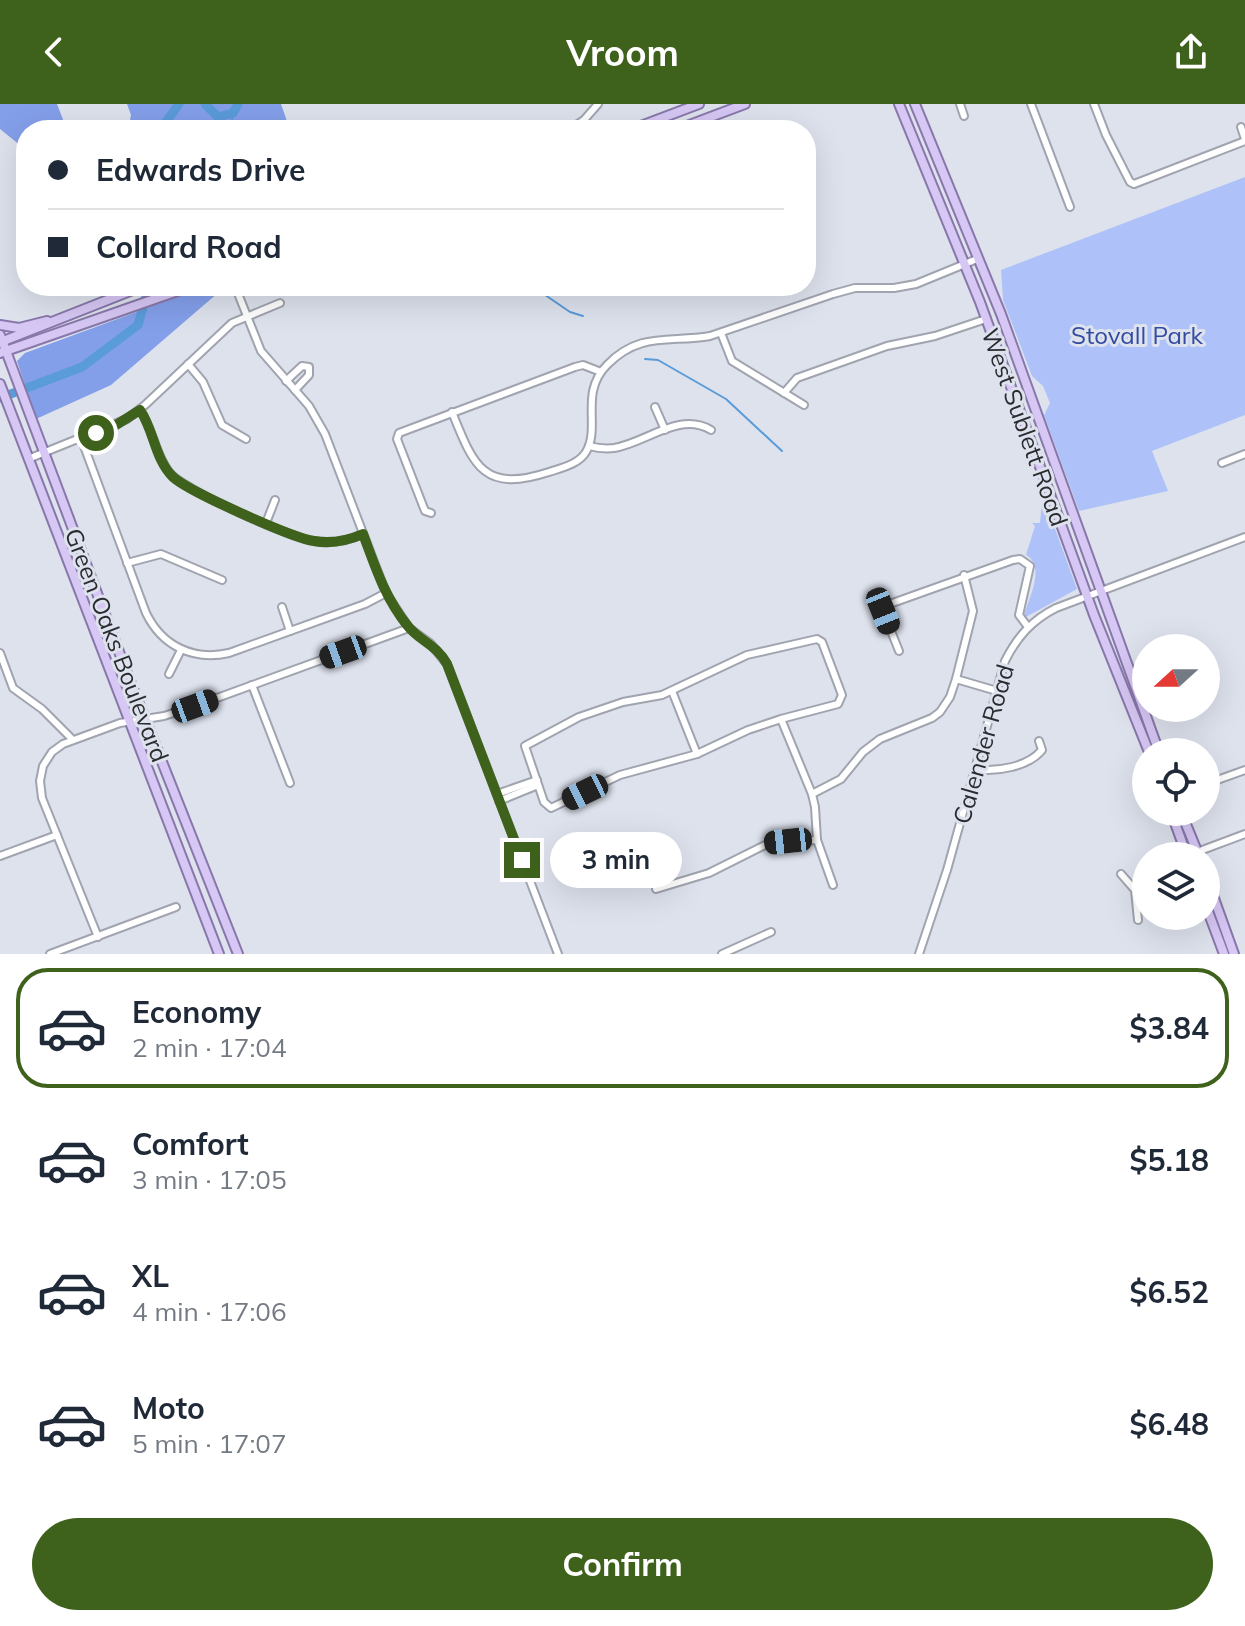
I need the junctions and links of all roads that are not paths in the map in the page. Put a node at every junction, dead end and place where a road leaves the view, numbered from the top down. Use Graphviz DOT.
graph roads {
  1 [pos="598,104"];
  2 [pos="699,104"];
  3 [pos="745,104"];
  4 [pos="899,104"];
  5 [pos="915,104"];
  6 [pos="960,104"];
  7 [pos="1031,104"];
  8 [pos="1094,104"];
  9 [pos="964,116"];
  10 [pos="584,120"];
  11 [pos="657,120"];
  12 [pos="703,120"];
  13 [pos="1241,127"];
  14 [pos="1245,140"];
  15 [pos="1070,207"];
  16 [pos="977,259"];
  17 [pos="964,264"];
  18 [pos="116,296"];
  19 [pos="165,296"];
  20 [pos="239,296"];
  21 [pos="280,303"];
  22 [pos="85,308"];
  23 [pos="246,315"];
  24 [pos="55,319"];
  25 [pos="986,319"];
  26 [pos="90,322"];
  27 [pos="0,325"];
  28 [pos="721,333"];
  29 [pos="2,345"];
  30 [pos="188,364"];
  31 [pos="601,372"];
  32 [pos="286,381"];
  33 [pos="0,384"];
  34 [pos="295,390"];
  35 [pos="784,393"];
  36 [pos="804,405"];
  37 [pos="655,407"];
  38 [pos="140,410"];
  39 [pos="452,412"];
  40 [pos="665,430"];
  41 [pos="711,430"];
  42 [pos="81,438"];
  43 [pos="246,439"];
  44 [pos="589,446"];
  45 [pos="44,453"];
  46 [pos="1245,454"];
  47 [pos="28,459"];
  48 [pos="1222,463"];
  49 [pos="275,500"];
  50 [pos="431,513"];
  51 [pos="266,523"];
  52 [pos="363,534"];
  53 [pos="1245,538"];
  54 [pos="127,563"];
  55 [pos="964,575"];
  56 [pos="222,580"];
  57 [pos="1102,590"];
  58 [pos="386,593"];
  59 [pos="1087,596"];
  60 [pos="282,607"];
  61 [pos="1028,627"];
  62 [pos="409,628"];
  63 [pos="290,631"];
  64 [pos="181,650"];
  65 [pos="899,651"];
  66 [pos="0,653"];
  67 [pos="169,674"];
  68 [pos="956,679"];
  69 [pos="252,685"];
  70 [pos="672,691"];
  71 [pos="997,691"];
  72 [pos="145,719"];
  73 [pos="781,719"];
  74 [pos="128,721"];
  75 [pos="1143,738"];
  76 [pos="1154,738"];
  77 [pos="73,740"];
  78 [pos="1039,741"];
  79 [pos="697,754"];
  80 [pos="976,769"];
  81 [pos="1245,770"];
  82 [pos="1220,779"];
  83 [pos="538,782"];
  84 [pos="290,783"];
  85 [pos="812,794"];
  86 [pos="498,798"];
  87 [pos="1245,834"];
  88 [pos="57,835"];
  89 [pos="817,840"];
  90 [pos="1220,845"];
  91 [pos="0,856"];
  92 [pos="1121,874"];
  93 [pos="833,885"];
  94 [pos="1132,887"];
  95 [pos="656,889"];
  96 [pos="176,907"];
  97 [pos="1220,915"];
  98 [pos="1215,930"];
  99 [pos="771,932"];
  100 [pos="98,937"];
  101 [pos="50,954"];
  102 [pos="219,954"];
  103 [pos="238,954"];
  104 [pos="558,954"];
  105 [pos="722,954"];
  106 [pos="919,954"];
  107 [pos="1224,954"];
  108 [pos="1234,954"];
  1 -- 10 [label="street"];
  2 -- 11 [label="main road"];
  3 -- 12 [label="main road"];
  4 -- 17 [label="main road, West Sublett Road"];
  5 -- 16 [label="main road, West Sublett Road"];
  6 -- 9 [label="street"];
  7 -- 15 [label="street"];
  8 -- 14 [label="street"];
  13 -- 14 [label="street"];
  16 -- 17 [label="street"];
  16 -- 57 [label="main road, West Sublett Road"];
  17 -- 25 [label="main road, West Sublett Road"];
  17 -- 28 [label="street"];
  18 -- 22 [label="main road"];
  19 -- 26 [label="main road"];
  20 -- 23 [label="street"];
  21 -- 23 [label="street"];
  22 -- 24 [label="main road"];
  22 -- 26 [label="main road"];
  23 -- 30 [label="street"];
  23 -- 32 [label="street"];
  24 -- 27 [label="main road"];
  24 -- 29 [label="main road"];
  25 -- 35 [label="street"];
  25 -- 59 [label="main road, West Sublett Road"];
  26 -- 29 [label="main road"];
  28 -- 31 [label="street"];
  28 -- 35 [label="street"];
  29 -- 45 [label="main road, Green Oaks Boulevard"];
  30 -- 38 [label="street"];
  30 -- 43 [label="street"];
  31 -- 39 [label="street"];
  31 -- 44 [label="street"];
  32 -- 34 [label="street"];
  32 -- 34 [label="street"];
  33 -- 47 [label="main road"];
  34 -- 52 [label="street"];
  35 -- 36 [label="street"];
  37 -- 40 [label="street"];
  38 -- 42 [label="street"];
  38 -- 51 [label="street"];
  39 -- 44 [label="street"];
  39 -- 50 [label="street"];
  40 -- 41 [label="street"];
  40 -- 44 [label="street"];
  42 -- 45 [label="street"];
  42 -- 54 [label="street"];
  45 -- 47 [label="street"];
  45 -- 72 [label="main road, Green Oaks Boulevard"];
  46 -- 48 [label="street"];
  47 -- 74 [label="main road"];
  49 -- 51 [label="street"];
  51 -- 52 [label="street"];
  52 -- 58 [label="street"];
  53 -- 57 [label="street, Calender Road"];
  54 -- 56 [label="street"];
  54 -- 64 [label="street"];
  55 -- 61 [label="street"];
  55 -- 65 [label="street"];
  55 -- 68 [label="street"];
  57 -- 59 [label="street, Calender Road"];
  57 -- 76 [label="main road, West Sublett Road"];
  58 -- 62 [label="street"];
  58 -- 63 [label="street"];
  59 -- 61 [label="street, Calender Road"];
  59 -- 75 [label="main road, West Sublett Road"];
  60 -- 63 [label="street"];
  61 -- 71 [label="street, Calender Road"];
  62 -- 69 [label="street"];
  62 -- 86 [label="street"];
  63 -- 64 [label="street"];
  64 -- 67 [label="street"];
  66 -- 77 [label="street"];
  68 -- 71 [label="street"];
  68 -- 85 [label="street"];
  69 -- 72 [label="street"];
  69 -- 84 [label="street"];
  70 -- 73 [label="street"];
  70 -- 79 [label="street"];
  70 -- 83 [label="street"];
  71 -- 80 [label="street, Calender Road"];
  72 -- 74 [label="street"];
  72 -- 103 [label="main road, Green Oaks Boulevard"];
  73 -- 79 [label="street"];
  73 -- 85 [label="street"];
  74 -- 77 [label="street"];
  74 -- 102 [label="main road"];
  77 -- 88 [label="street"];
  78 -- 80 [label="street"];
  79 -- 83 [label="street"];
  80 -- 106 [label="street, Calender Road"];
  81 -- 82 [label="street"];
  83 -- 86 [label="street"];
  85 -- 89 [label="street"];
  86 -- 104 [label="street"];
  87 -- 90 [label="street"];
  88 -- 91 [label="street"];
  88 -- 100 [label="street"];
  89 -- 93 [label="street"];
  89 -- 95 [label="street"];
  92 -- 94 [label="street"];
  96 -- 100 [label="street"];
  97 -- 108 [label="main road"];
  98 -- 107 [label="main road"];
  99 -- 105 [label="street"];
  100 -- 101 [label="street"];
}
